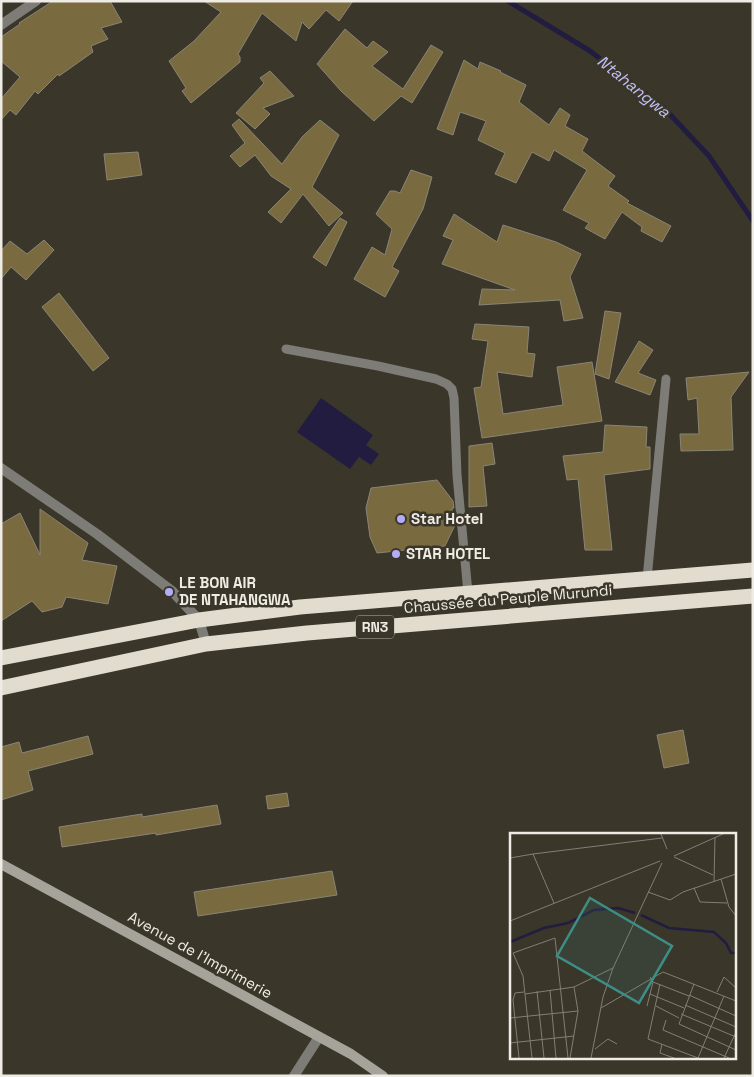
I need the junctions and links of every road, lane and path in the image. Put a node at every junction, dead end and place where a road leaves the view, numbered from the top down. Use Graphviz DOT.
graph roads {
  1 [pos="36,1"];
  2 [pos="1,25"];
  3 [pos="286,349"];
  4 [pos="666,379"];
  5 [pos="1,468"];
  6 [pos="753,570"];
  7 [pos="647,579"];
  8 [pos="468,593"];
  9 [pos="753,596"];
  10 [pos="199,620"];
  11 [pos="206,644"];
  12 [pos="1,658"];
  13 [pos="1,688"];
  14 [pos="1,864"];
  15 [pos="319,1037"];
  16 [pos="294,1076"];
  17 [pos="383,1076"];
  1 -- 2 [label="street"];
  3 -- 8 [label="lane"];
  4 -- 7 [label="lane"];
  5 -- 10 [label="street"];
  6 -- 7 [label="highway, Chaussée du Peuple Murundi / RN3"];
  7 -- 8 [label="highway, Chaussée du Peuple Murundi / RN3"];
  8 -- 10 [label="highway, Chaussée du Peuple Murundi / RN3"];
  9 -- 11 [label="highway, Chaussée du Peuple Murundi / RN3"];
  10 -- 11 [label="street"];
  10 -- 12 [label="highway, Chaussée du Peuple Murundi / RN3"];
  11 -- 13 [label="highway, Chaussée du Peuple Murundi / RN3"];
  14 -- 15 [label="street, Avenue de l'Imprimerie"];
  15 -- 16 [label="street"];
  15 -- 17 [label="street, Avenue de l'Imprimerie"];
}
